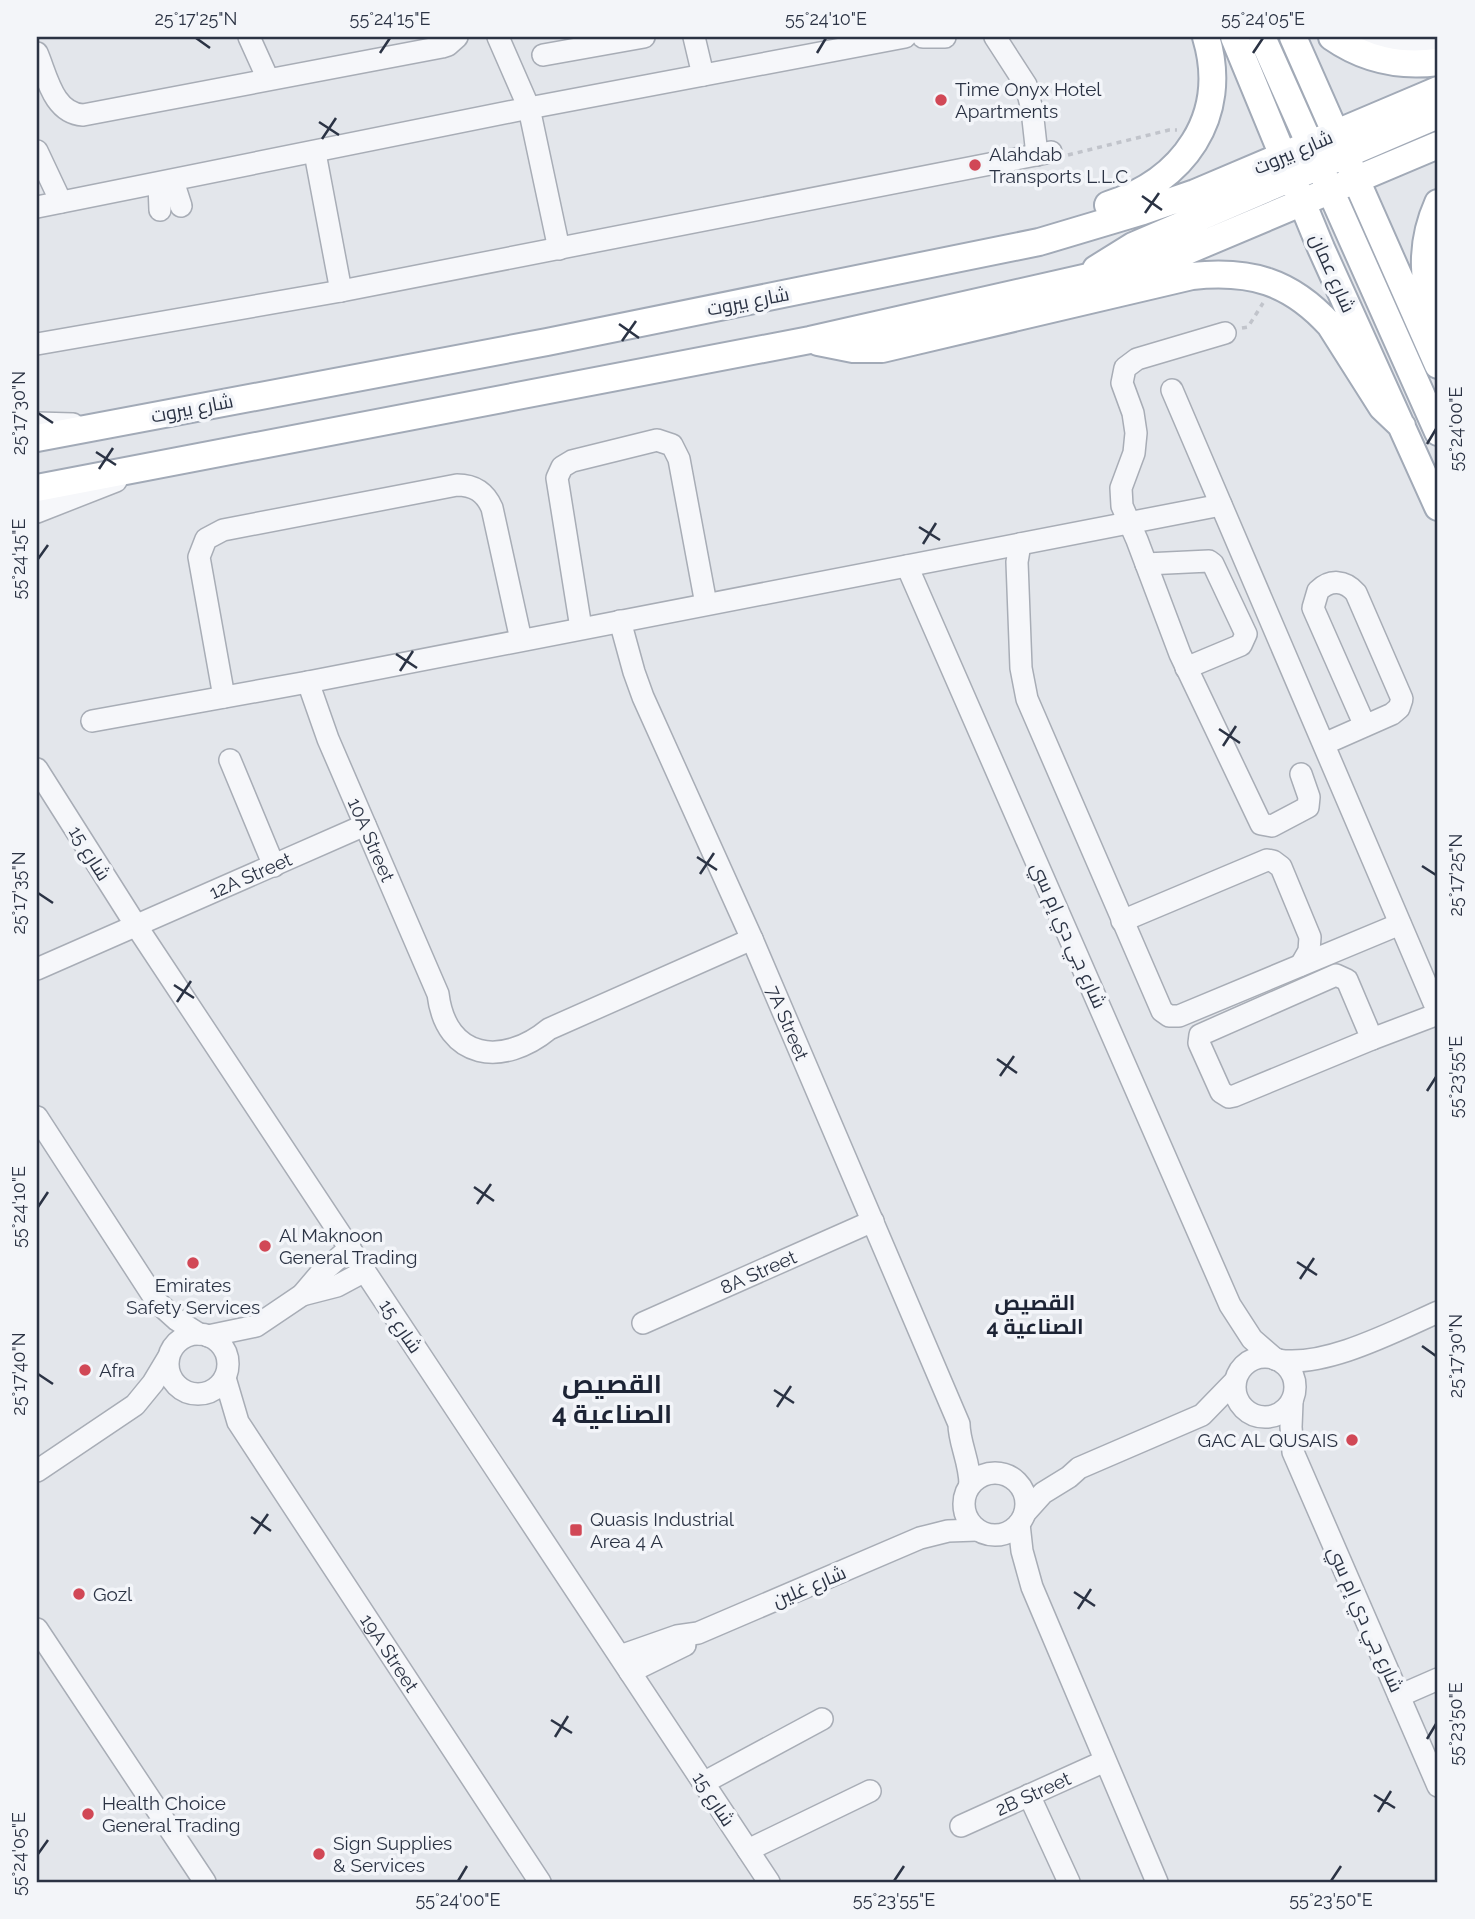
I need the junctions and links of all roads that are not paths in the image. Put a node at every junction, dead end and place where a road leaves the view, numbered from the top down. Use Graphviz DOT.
graph roads {
  1 [pos="249,37"];
  2 [pos="457,37"];
  3 [pos="498,37"];
  4 [pos="643,37"];
  5 [pos="694,37"];
  6 [pos="905,37"];
  7 [pos="923,37"];
  8 [pos="945,37"];
  9 [pos="995,37"];
  10 [pos="1206,37"];
  11 [pos="1234,37"];
  12 [pos="1262,37"];
  13 [pos="1293,37"];
  14 [pos="1332,37"];
  15 [pos="1365,37"];
  16 [pos="604,40"];
  17 [pos="1438,43"];
  18 [pos="37,53"];
  19 [pos="543,55"];
  20 [pos="1438,62"];
  21 [pos="704,75"];
  22 [pos="268,79"];
  23 [pos="1438,90"];
  24 [pos="528,108"];
  25 [pos="1438,115"];
  26 [pos="1438,145"];
  27 [pos="37,151"];
  28 [pos="315,153"];
  29 [pos="1346,156"];
  30 [pos="1287,168"];
  31 [pos="1320,168"];
  32 [pos="61,202"];
  33 [pos="1302,202"];
  34 [pos="1438,203"];
  35 [pos="37,207"];
  36 [pos="1040,242"];
  37 [pos="559,249"];
  38 [pos="1087,277"];
  39 [pos="341,291"];
  40 [pos="1225,332"];
  41 [pos="810,340"];
  42 [pos="37,344"];
  43 [pos="1438,344"];
  44 [pos="1438,365"];
  45 [pos="1172,390"];
  46 [pos="37,424"];
  47 [pos="96,426"];
  48 [pos="1402,426"];
  49 [pos="1438,432"];
  50 [pos="37,438"];
  51 [pos="163,463"];
  52 [pos="37,488"];
  53 [pos="1221,505"];
  54 [pos="1438,507"];
  55 [pos="37,512"];
  56 [pos="1130,523"];
  57 [pos="1020,544"];
  58 [pos="1146,564"];
  59 [pos="907,566"];
  60 [pos="706,604"];
  61 [pos="620,621"];
  62 [pos="582,628"];
  63 [pos="521,640"];
  64 [pos="1186,668"];
  65 [pos="308,682"];
  66 [pos="224,697"];
  67 [pos="92,721"];
  68 [pos="1365,726"];
  69 [pos="1324,744"];
  70 [pos="230,760"];
  71 [pos="37,769"];
  72 [pos="1301,774"];
  73 [pos="366,825"];
  74 [pos="274,866"];
  75 [pos="1122,920"];
  76 [pos="1400,924"];
  77 [pos="137,927"];
  78 [pos="752,939"];
  79 [pos="1301,965"];
  80 [pos="37,969"];
  81 [pos="1434,990"];
  82 [pos="1438,1013"];
  83 [pos="1372,1039"];
  84 [pos="37,1117"];
  85 [pos="873,1221"];
  86 [pos="350,1248"];
  87 [pos="365,1271"];
  88 [pos="302,1295"];
  89 [pos="157,1302"];
  90 [pos="1230,1305"];
  91 [pos="1438,1312"];
  92 [pos="643,1323"];
  93 [pos="256,1326"];
  94 [pos="203,1335"];
  95 [pos="1354,1349"];
  96 [pos="169,1357"];
  97 [pos="1277,1359"];
  98 [pos="226,1374"];
  99 [pos="1238,1375"];
  100 [pos="194,1394"];
  101 [pos="1293,1399"];
  102 [pos="135,1405"];
  103 [pos="1202,1415"];
  104 [pos="1254,1415"];
  105 [pos="238,1422"];
  106 [pos="960,1424"];
  107 [pos="1293,1452"];
  108 [pos="1079,1468"];
  109 [pos="37,1471"];
  110 [pos="1005,1476"];
  111 [pos="967,1492"];
  112 [pos="1022,1519"];
  113 [pos="982,1533"];
  114 [pos="920,1538"];
  115 [pos="1032,1587"];
  116 [pos="37,1629"];
  117 [pos="625,1664"];
  118 [pos="1438,1679"];
  119 [pos="1399,1696"];
  120 [pos="822,1719"];
  121 [pos="1105,1761"];
  122 [pos="703,1783"];
  123 [pos="1438,1786"];
  124 [pos="870,1791"];
  125 [pos="1029,1795"];
  126 [pos="961,1826"];
  127 [pos="748,1850"];
  128 [pos="205,1882"];
  129 [pos="540,1882"];
  130 [pos="769,1882"];
  131 [pos="1069,1882"];
  132 [pos="1157,1882"];
  1 -- 22 [label="street"];
  2 -- 22 [label="street"];
  3 -- 24 [label="street"];
  4 -- 16 [label="street"];
  5 -- 21 [label="street"];
  6 -- 21 [label="street"];
  7 -- 8 [label="street"];
  9 -- 37 [label="street"];
  10 -- 36 [label="main road"];
  11 -- 30 [label="main road, شارع عمان"];
  12 -- 31 [label="main road"];
  13 -- 29 [label="main road"];
  14 -- 20 [label="main road"];
  15 -- 17 [label="street"];
  16 -- 19 [label="street"];
  18 -- 22 [label="street"];
  21 -- 24 [label="street"];
  23 -- 29 [label="main road, شارع بيروت"];
  24 -- 28 [label="street"];
  24 -- 37 [label="street"];
  25 -- 29 [label="main road"];
  26 -- 29 [label="main road, شارع بيروت"];
  27 -- 32 [label="street"];
  28 -- 32 [label="street"];
  28 -- 39 [label="street"];
  29 -- 31 [label="main road, شارع بيروت"];
  29 -- 31 [label="main road, شارع بيروت"];
  29 -- 44 [label="main road"];
  30 -- 31 [label="main road"];
  30 -- 33 [label="main road, شارع عمان"];
  30 -- 36 [label="main road, شارع بيروت"];
  30 -- 38 [label="main road"];
  31 -- 33 [label="main road, شارع بيروت"];
  31 -- 49 [label="main road"];
  32 -- 35 [label="street"];
  33 -- 38 [label="main road, شارع بيروت"];
  33 -- 48 [label="main road, شارع عمان"];
  34 -- 43 [label="main road"];
  36 -- 47 [label="main road, شارع بيروت"];
  37 -- 39 [label="street"];
  38 -- 41 [label="main road, شارع بيروت"];
  39 -- 42 [label="street"];
  40 -- 56 [label="street"];
  41 -- 48 [label="main road"];
  41 -- 51 [label="main road, شارع بيروت"];
  45 -- 53 [label="street"];
  46 -- 47 [label="street"];
  47 -- 50 [label="main road, شارع بيروت"];
  48 -- 54 [label="main road, شارع عمان"];
  51 -- 52 [label="main road, شارع بيروت"];
  51 -- 55 [label="street"];
  53 -- 56 [label="street"];
  53 -- 69 [label="street"];
  56 -- 57 [label="street"];
  56 -- 58 [label="street"];
  57 -- 59 [label="street"];
  57 -- 75 [label="street"];
  58 -- 64 [label="street"];
  58 -- 64 [label="street"];
  59 -- 60 [label="street"];
  59 -- 90 [label="street, شارع جي دي إم سي"];
  60 -- 61 [label="street"];
  60 -- 62 [label="street"];
  61 -- 62 [label="street"];
  61 -- 78 [label="street, 7A Street"];
  62 -- 63 [label="street"];
  63 -- 65 [label="street"];
  63 -- 66 [label="street"];
  64 -- 72 [label="street"];
  65 -- 66 [label="street"];
  65 -- 73 [label="street, 10A Street"];
  66 -- 67 [label="street"];
  68 -- 68 [label="street"];
  68 -- 69 [label="street"];
  69 -- 76 [label="street"];
  70 -- 74 [label="street"];
  71 -- 77 [label="street, شارع 15"];
  73 -- 74 [label="street, 12A Street"];
  73 -- 78 [label="street, 10A Street"];
  74 -- 77 [label="street, 12A Street"];
  75 -- 79 [label="street"];
  75 -- 79 [label="street"];
  76 -- 79 [label="street"];
  76 -- 81 [label="street"];
  77 -- 80 [label="street, 12A Street"];
  77 -- 86 [label="street, شارع 15"];
  78 -- 85 [label="street, 7A Street"];
  81 -- 82 [label="street"];
  82 -- 83 [label="street"];
  83 -- 83 [label="street"];
  84 -- 89 [label="street"];
  85 -- 92 [label="street, 8A Street"];
  85 -- 106 [label="street, 7A Street"];
  86 -- 87 [label="street, شارع 15"];
  86 -- 88 [label="street"];
  87 -- 88 [label="street"];
  87 -- 117 [label="street, شارع 15"];
  88 -- 93 [label="street"];
  89 -- 94 [label="street"];
  89 -- 96 [label="street"];
  90 -- 97 [label="street, شارع جي دي إم سي"];
  90 -- 99 [label="street, شارع جي دي إم سي"];
  91 -- 95 [label="street, شارع غلين"];
  93 -- 94 [label="street"];
  93 -- 98 [label="street"];
  94 -- 96 [label="street"];
  94 -- 98 [label="street"];
  95 -- 97 [label="street, شارع غلين"];
  95 -- 101 [label="street, شارع غلين"];
  96 -- 100 [label="street"];
  96 -- 102 [label="street"];
  97 -- 99 [label="street, شارع غلين"];
  97 -- 101 [label="street"];
  98 -- 100 [label="street"];
  98 -- 105 [label="street"];
  99 -- 103 [label="street, شارع غلين"];
  99 -- 104 [label="street"];
  100 -- 102 [label="street"];
  100 -- 105 [label="street"];
  101 -- 104 [label="street, شارع غلين"];
  101 -- 107 [label="street, شارع جي دي إم سي"];
  102 -- 109 [label="street"];
  103 -- 104 [label="street, شارع غلين"];
  103 -- 108 [label="street, شارع غلين"];
  104 -- 107 [label="street, شارع جي دي إم سي"];
  105 -- 129 [label="street, 19A Street"];
  106 -- 110 [label="street"];
  106 -- 111 [label="street"];
  107 -- 119 [label="street, شارع جي دي إم سي"];
  108 -- 110 [label="street, شارع غلين"];
  108 -- 112 [label="street, شارع غلين"];
  110 -- 111 [label="street, شارع غلين"];
  110 -- 112 [label="street"];
  111 -- 113 [label="street"];
  111 -- 114 [label="street, شارع غلين"];
  112 -- 113 [label="street, شارع غلين"];
  112 -- 115 [label="street"];
  113 -- 114 [label="street, شارع غلين"];
  113 -- 115 [label="street"];
  114 -- 117 [label="street, شارع غلين"];
  115 -- 121 [label="street"];
  116 -- 128 [label="street"];
  117 -- 122 [label="street, شارع 15"];
  118 -- 119 [label="street"];
  119 -- 123 [label="street, شارع جي دي إم سي"];
  120 -- 122 [label="street"];
  121 -- 125 [label="street, 2B Street"];
  121 -- 132 [label="street"];
  122 -- 127 [label="street, شارع 15"];
  124 -- 127 [label="street"];
  125 -- 126 [label="street, 2B Street"];
  125 -- 131 [label="street"];
  127 -- 130 [label="street, شارع 15"];
}
